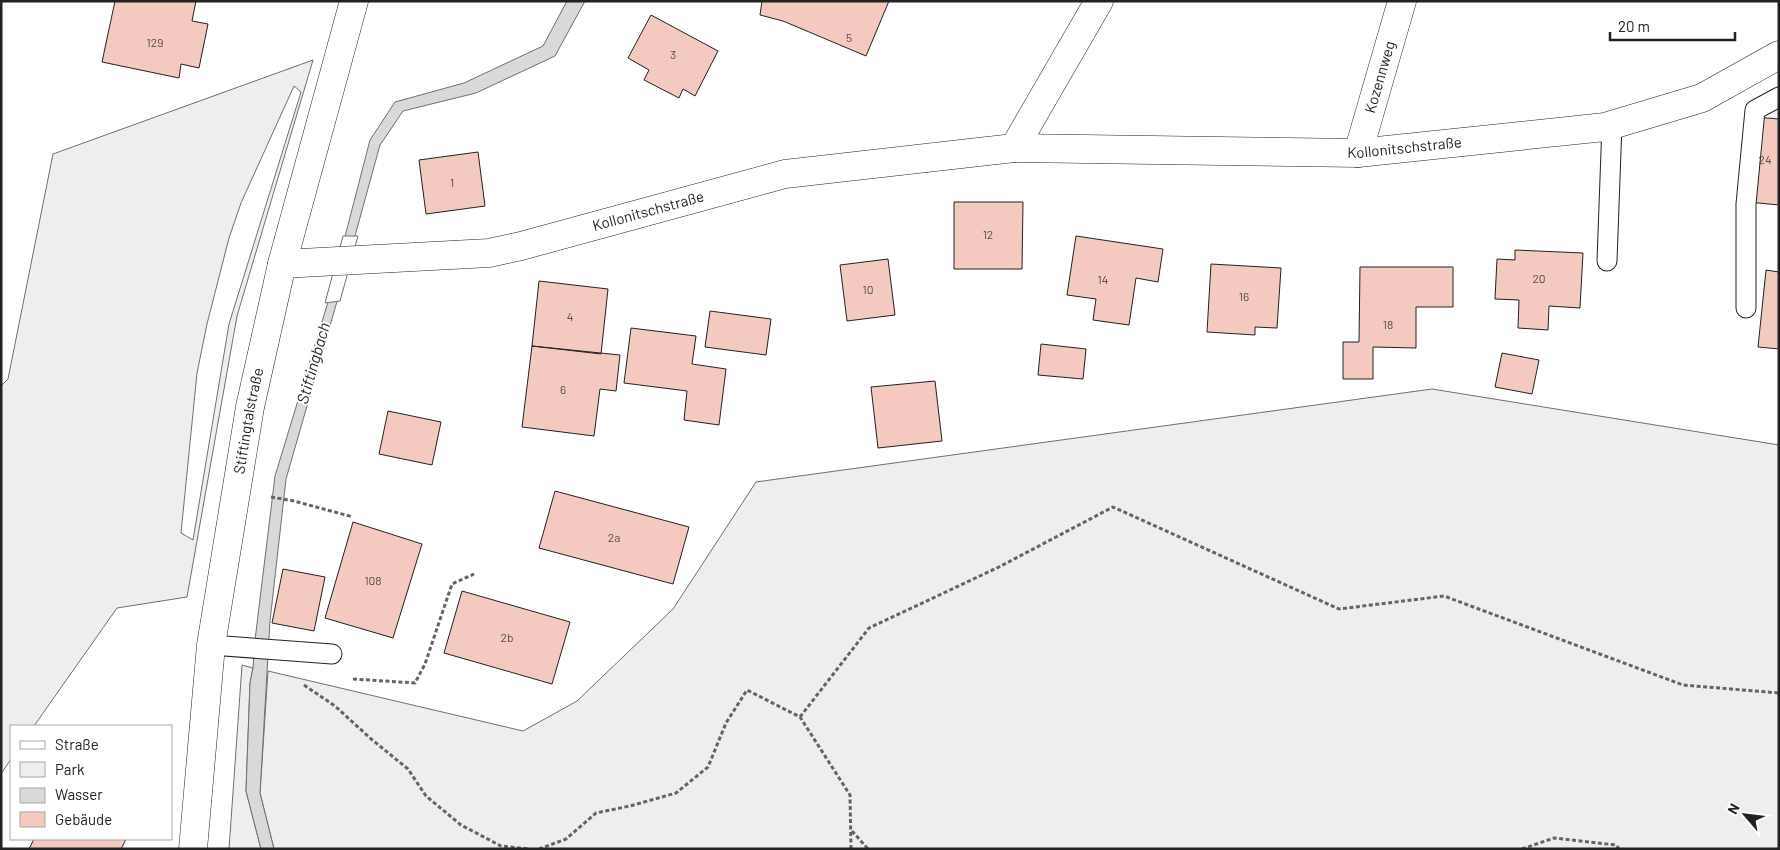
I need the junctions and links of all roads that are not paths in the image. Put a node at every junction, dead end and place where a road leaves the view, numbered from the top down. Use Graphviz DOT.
graph roads {
  1 [pos="354,1"];
  2 [pos="1100,1"];
  3 [pos="1402,1"];
  4 [pos="1779,55"];
  5 [pos="1779,97"];
  6 [pos="1612,124"];
  7 [pos="1014,148"];
  8 [pos="1358,152"];
  9 [pos="1607,261"];
  10 [pos="282,264"];
  11 [pos="1746,308"];
  12 [pos="210,645"];
  13 [pos="332,654"];
  14 [pos="193,849"];
  1 -- 10 [label="street, Stiftingtalstraße"];
  2 -- 7 [label="street"];
  3 -- 8 [label="street, Kozennweg"];
  4 -- 6 [label="street, Kollonitschstraße"];
  5 -- 11 [label="lane"];
  6 -- 8 [label="street, Kollonitschstraße"];
  6 -- 9 [label="lane"];
  7 -- 8 [label="street, Kollonitschstraße"];
  7 -- 10 [label="street, Kollonitschstraße"];
  10 -- 12 [label="street, Stiftingtalstraße"];
  12 -- 13 [label="lane"];
  12 -- 14 [label="street, Stiftingtalstraße"];
}
